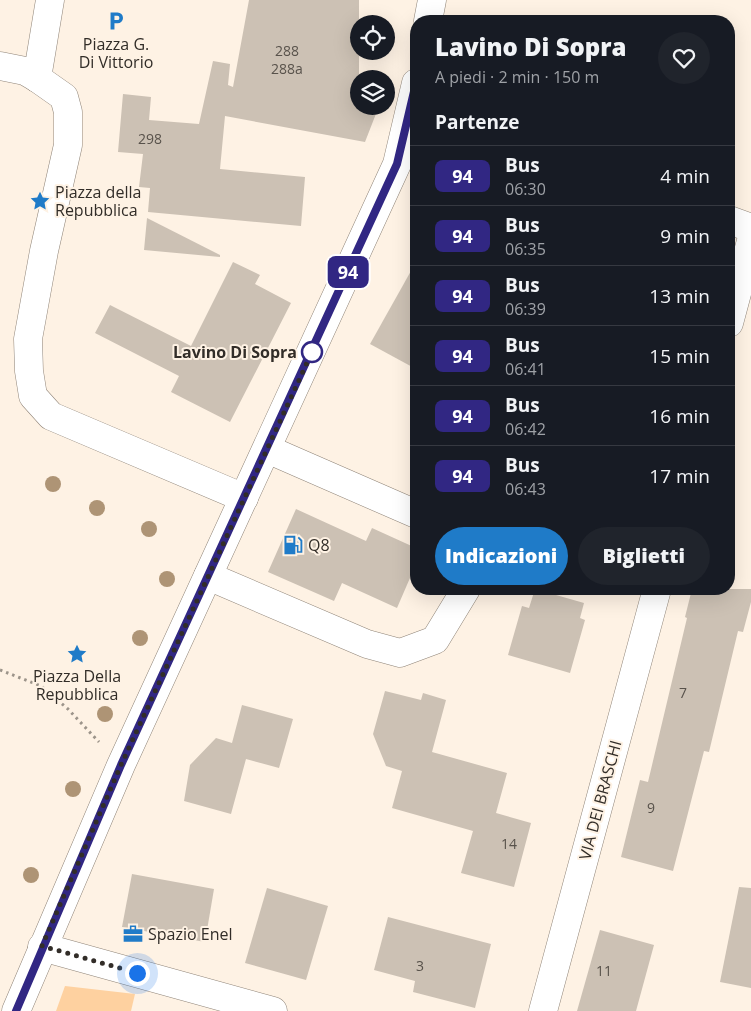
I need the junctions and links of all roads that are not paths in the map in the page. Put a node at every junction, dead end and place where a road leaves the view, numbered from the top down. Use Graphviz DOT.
graph roads {
  1 [pos="50,0"];
  2 [pos="432,0"];
  3 [pos="429,15"];
  4 [pos="0,66"];
  5 [pos="37,78"];
  6 [pos="410,118"];
  7 [pos="735,222"];
  8 [pos="751,228"];
  9 [pos="751,241"];
  10 [pos="735,301"];
  11 [pos="267,449"];
  12 [pos="244,498"];
  13 [pos="410,511"];
  14 [pos="208,576"];
  15 [pos="462,595"];
  16 [pos="655,595"];
  17 [pos="42,946"];
  18 [pos="16,1011"];
  19 [pos="273,1011"];
  20 [pos="543,1011"];
  1 -- 5 [label="street"];
  2 -- 3 [label="street"];
  4 -- 5 [label="street"];
  5 -- 12 [label="street"];
  6 -- 11 [label="street"];
  7 -- 8 [label="street"];
  9 -- 10 [label="street"];
  11 -- 12 [label="street"];
  11 -- 13 [label="street"];
  12 -- 14 [label="street"];
  14 -- 15 [label="street"];
  14 -- 17 [label="street"];
  16 -- 20 [label="street, VIA DEI BRASCHI"];
  17 -- 18 [label="street"];
  17 -- 19 [label="street"];
}
